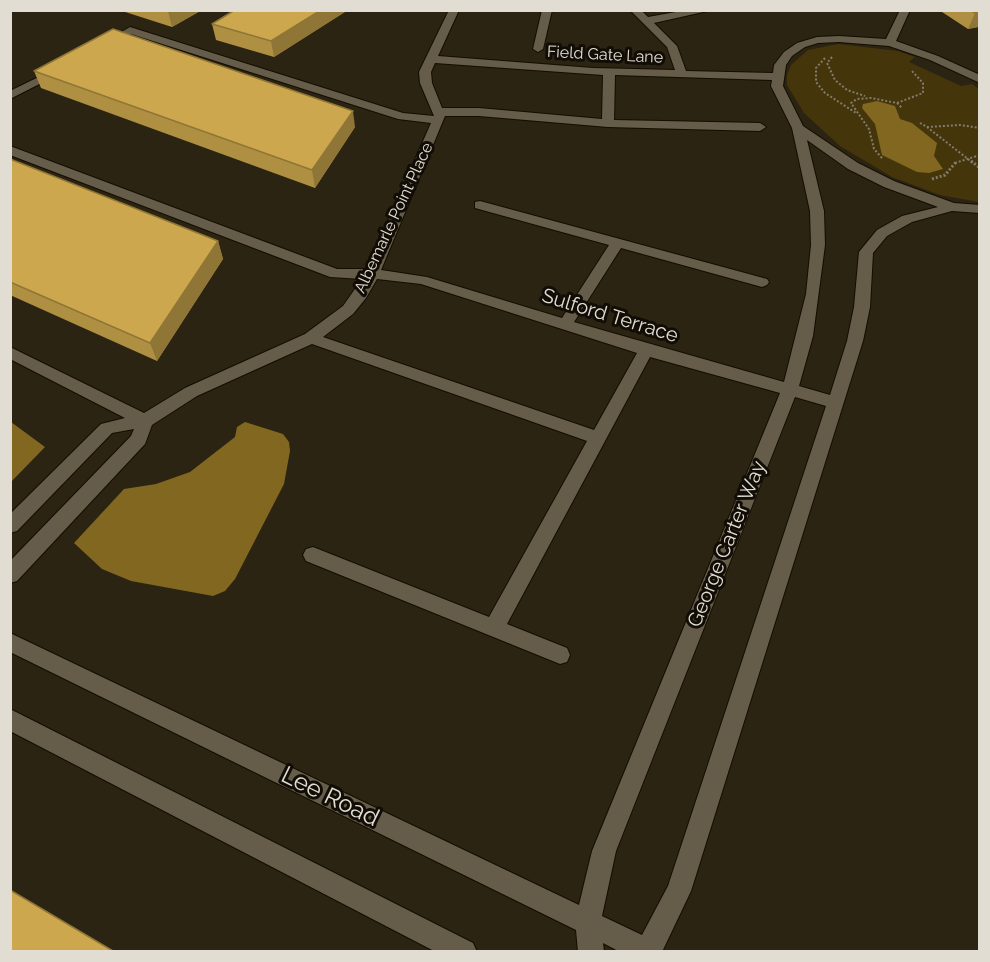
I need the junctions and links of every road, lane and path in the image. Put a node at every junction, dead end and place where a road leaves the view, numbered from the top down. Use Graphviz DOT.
graph roads {
  1 [pos="454,10"];
  2 [pos="547,10"];
  3 [pos="634,10"];
  4 [pos="707,10"];
  5 [pos="905,10"];
  6 [pos="645,21"];
  7 [pos="890,44"];
  8 [pos="538,50"];
  9 [pos="90,52"];
  10 [pos="837,55"];
  11 [pos="832,56"];
  12 [pos="431,59"];
  13 [pos="70,63"];
  14 [pos="904,66"];
  15 [pos="609,72"];
  16 [pos="681,75"];
  17 [pos="778,77"];
  18 [pos="980,80"];
  19 [pos="10,96"];
  20 [pos="871,98"];
  21 [pos="897,103"];
  22 [pos="902,108"];
  23 [pos="859,115"];
  24 [pos="440,116"];
  25 [pos="608,123"];
  26 [pos="920,123"];
  27 [pos="760,127"];
  28 [pos="927,127"];
  29 [pos="798,128"];
  30 [pos="980,128"];
  31 [pos="10,150"];
  32 [pos="980,155"];
  33 [pos="967,158"];
  34 [pos="887,163"];
  35 [pos="980,168"];
  36 [pos="925,179"];
  37 [pos="480,205"];
  38 [pos="952,207"];
  39 [pos="980,209"];
  40 [pos="617,244"];
  41 [pos="372,274"];
  42 [pos="762,282"];
  43 [pos="565,325"];
  44 [pos="311,338"];
  45 [pos="646,350"];
  46 [pos="10,352"];
  47 [pos="790,389"];
  48 [pos="835,402"];
  49 [pos="145,421"];
  50 [pos="598,438"];
  51 [pos="10,526"];
  52 [pos="314,555"];
  53 [pos="10,575"];
  54 [pos="494,628"];
  55 [pos="10,642"];
  56 [pos="560,655"];
  57 [pos="10,719"];
  58 [pos="588,923"];
  59 [pos="464,951"];
  60 [pos="591,951"];
  61 [pos="648,951"];
  1 -- 12 [label="street"];
  2 -- 8 [label="street"];
  3 -- 6 [label="street"];
  4 -- 6 [label="street"];
  5 -- 7 [label="street"];
  6 -- 16 [label="street"];
  7 -- 17 [label="street"];
  7 -- 18 [label="street"];
  9 -- 24 [label="street"];
  10 -- 11 [label="path"];
  11 -- 20 [label="path"];
  11 -- 23 [label="path"];
  12 -- 15 [label="street, Field Gate Lane"];
  12 -- 24 [label="street"];
  13 -- 19 [label="street"];
  14 -- 21 [label="path"];
  15 -- 16 [label="street, Field Gate Lane"];
  15 -- 25 [label="street"];
  16 -- 17 [label="street, Field Gate Lane"];
  17 -- 29 [label="street, George Carter Way"];
  20 -- 21 [label="path"];
  20 -- 23 [label="path"];
  21 -- 22 [label="path"];
  23 -- 34 [label="path"];
  24 -- 25 [label="street"];
  24 -- 41 [label="street, Albemarle Point Place"];
  25 -- 27 [label="street"];
  26 -- 28 [label="path"];
  28 -- 30 [label="path"];
  28 -- 33 [label="path"];
  29 -- 38 [label="street, George Carter Way"];
  29 -- 47 [label="street, George Carter Way"];
  31 -- 41 [label="street, Sulford Terrace"];
  32 -- 33 [label="path"];
  33 -- 35 [label="path"];
  33 -- 36 [label="path"];
  37 -- 40 [label="street"];
  38 -- 39 [label="street, George Carter Way"];
  38 -- 48 [label="street, George Carter Way"];
  40 -- 42 [label="street"];
  40 -- 43 [label="street"];
  41 -- 43 [label="street, Sulford Terrace"];
  41 -- 44 [label="street, Albemarle Point Place"];
  43 -- 45 [label="street, Sulford Terrace"];
  44 -- 49 [label="street, Albemarle Point Place"];
  44 -- 50 [label="street"];
  45 -- 47 [label="street, Sulford Terrace"];
  45 -- 50 [label="street"];
  46 -- 49 [label="street"];
  47 -- 48 [label="street, Sulford Terrace"];
  47 -- 58 [label="street, George Carter Way"];
  48 -- 61 [label="street, George Carter Way"];
  49 -- 51 [label="street, Albemarle Point Place"];
  49 -- 53 [label="street"];
  50 -- 54 [label="street"];
  52 -- 54 [label="street"];
  54 -- 56 [label="street"];
  55 -- 58 [label="street, Lee Road"];
  57 -- 59 [label="street"];
  58 -- 60 [label="street, George Carter Way"];
  58 -- 61 [label="street, Lee Road"];
}
